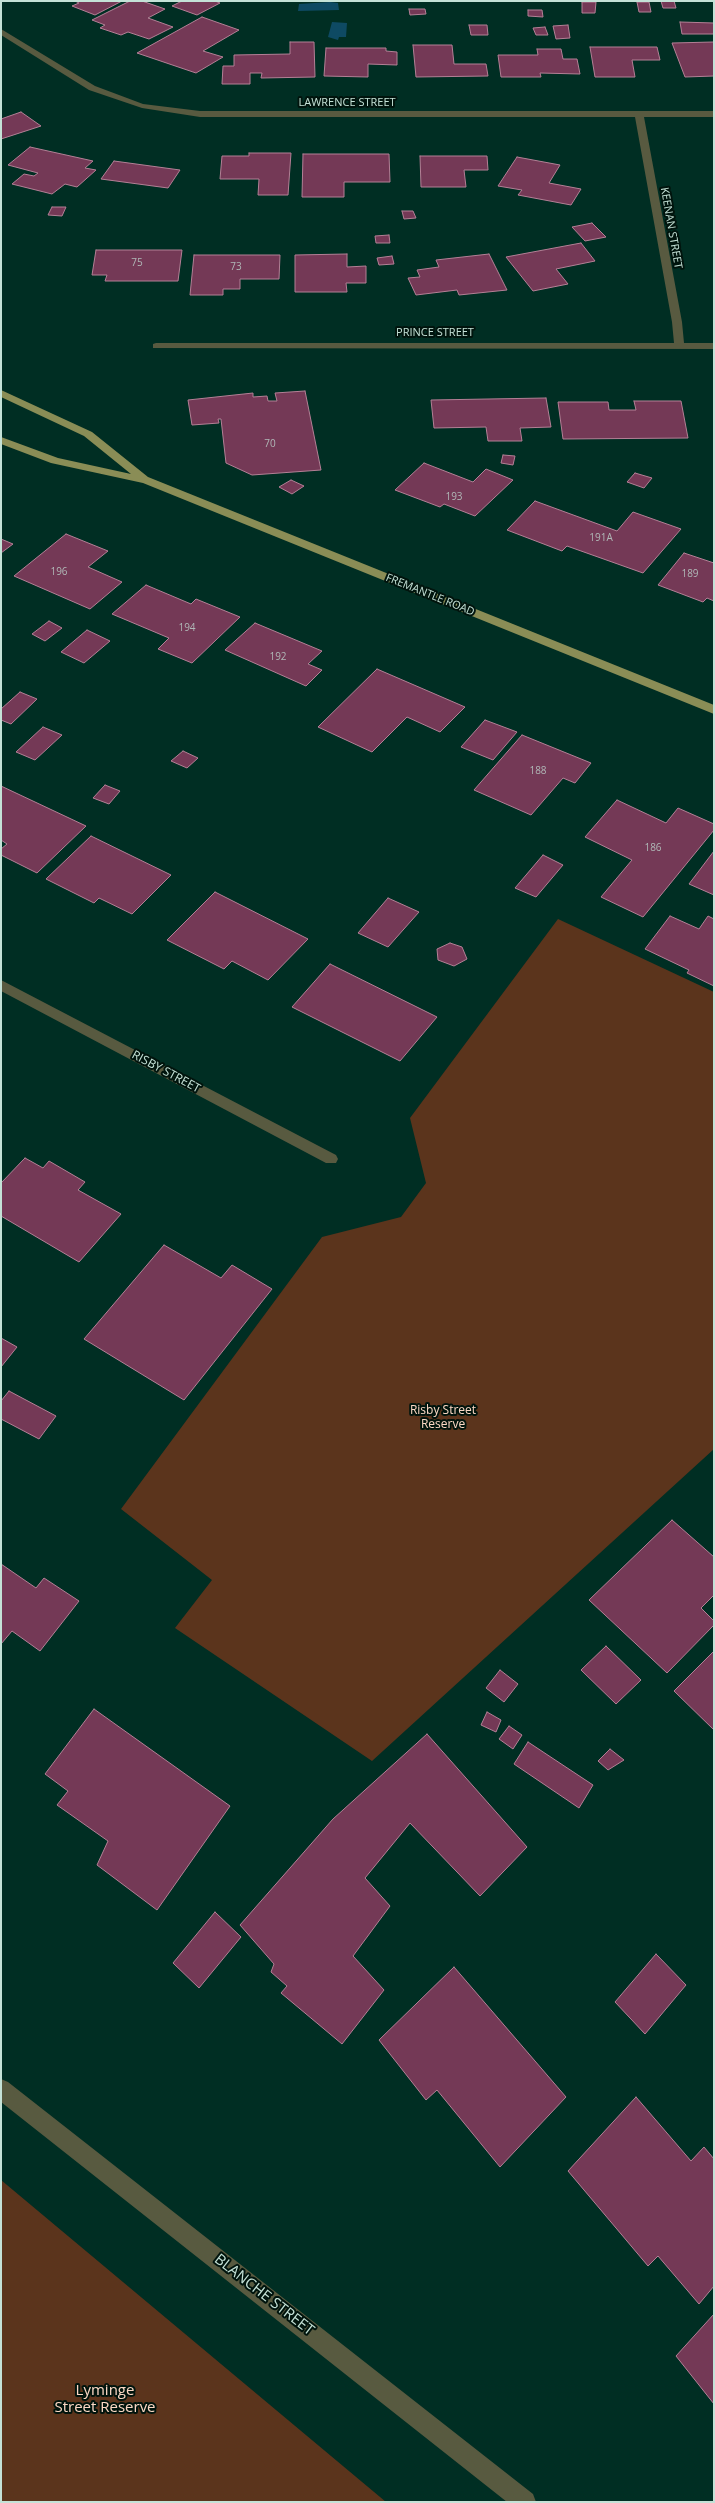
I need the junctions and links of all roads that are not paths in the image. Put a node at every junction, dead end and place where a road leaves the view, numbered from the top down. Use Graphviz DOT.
graph roads {
  1 [pos="1,31"];
  2 [pos="639,114"];
  3 [pos="714,114"];
  4 [pos="156,346"];
  5 [pos="679,346"];
  6 [pos="714,346"];
  7 [pos="1,393"];
  8 [pos="1,440"];
  9 [pos="146,480"];
  10 [pos="714,710"];
  11 [pos="1,984"];
  12 [pos="331,1159"];
  13 [pos="1,2089"];
  14 [pos="526,2502"];
  1 -- 2 [label="street, LAWRENCE STREET"];
  2 -- 3 [label="street, LAWRENCE STREET"];
  2 -- 5 [label="street, KEENAN STREET"];
  4 -- 5 [label="street, PRINCE STREET"];
  5 -- 6 [label="street, PRINCE STREET"];
  7 -- 9 [label="main road, FREMANTLE ROAD"];
  8 -- 9 [label="main road, FREMANTLE ROAD"];
  9 -- 10 [label="main road, FREMANTLE ROAD"];
  11 -- 12 [label="street, RISBY STREET"];
  13 -- 14 [label="street, BLANCHE STREET"];
}
